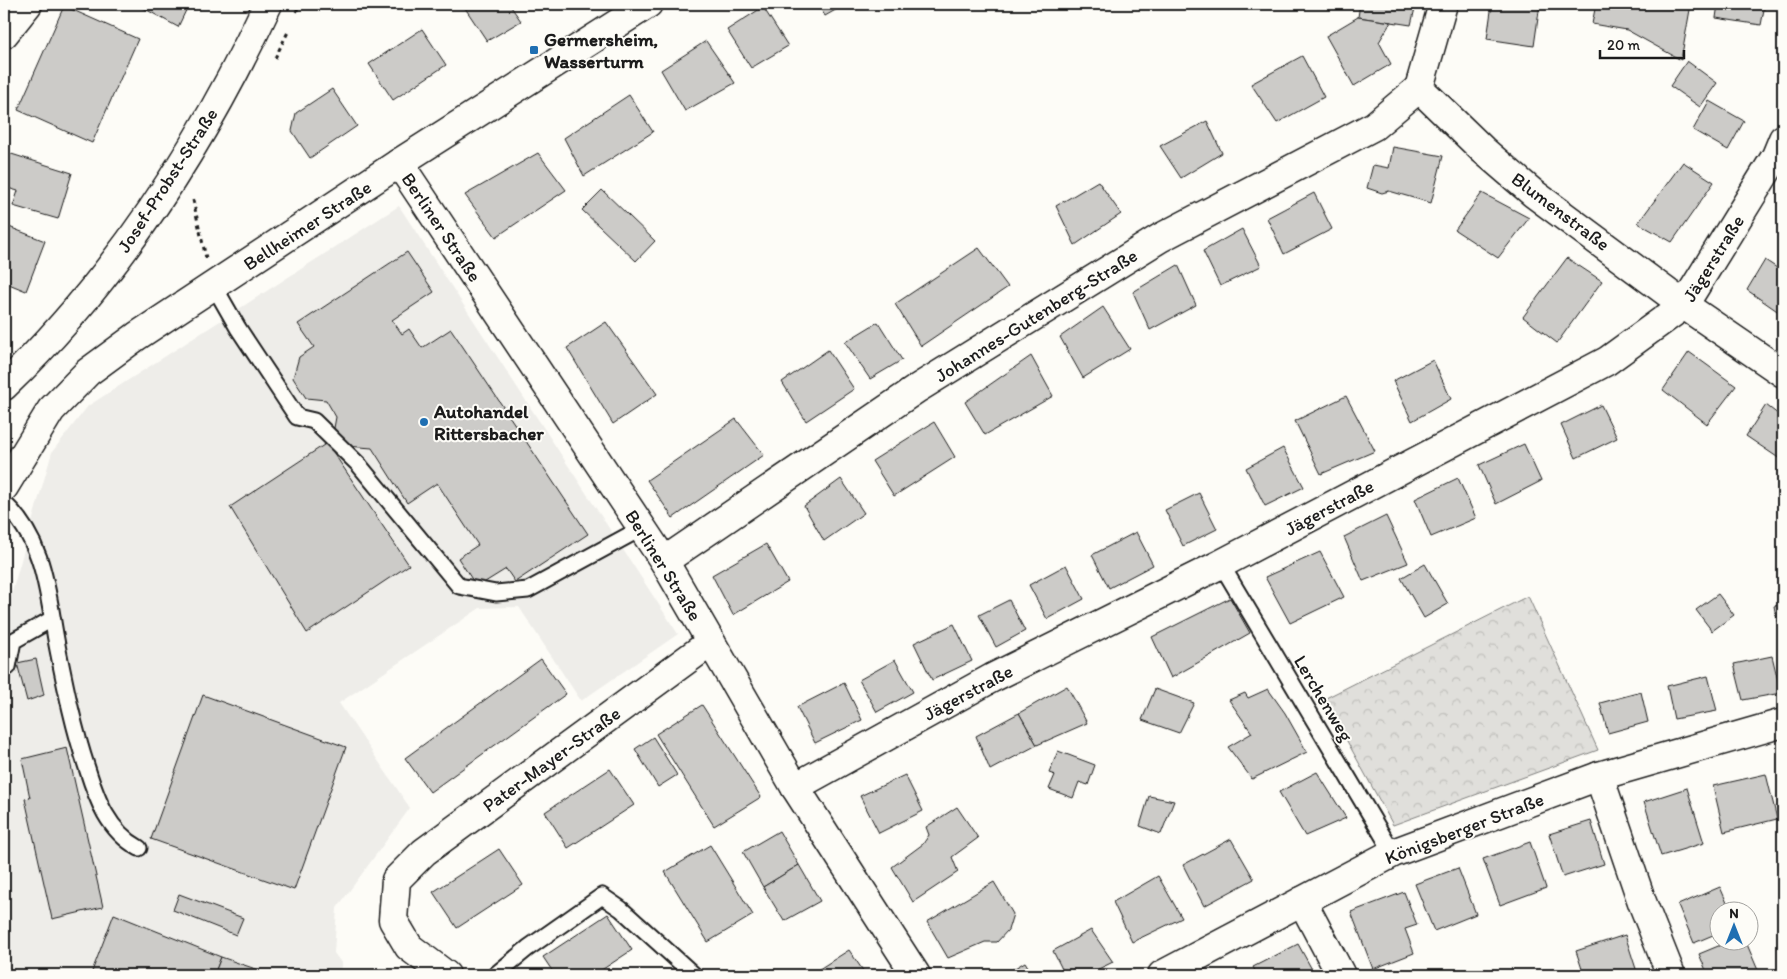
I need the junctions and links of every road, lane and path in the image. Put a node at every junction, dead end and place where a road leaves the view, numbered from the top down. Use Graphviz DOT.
graph roads {
  1 [pos="28,4"];
  2 [pos="268,4"];
  3 [pos="648,4"];
  4 [pos="1443,4"];
  5 [pos="4,34"];
  6 [pos="1419,88"];
  7 [pos="1783,140"];
  8 [pos="399,163"];
  9 [pos="193,200"];
  10 [pos="210,274"];
  11 [pos="1684,305"];
  12 [pos="1783,373"];
  13 [pos="4,386"];
  14 [pos="4,487"];
  15 [pos="4,503"];
  16 [pos="642,528"];
  17 [pos="664,561"];
  18 [pos="1221,564"];
  19 [pos="52,619"];
  20 [pos="711,642"];
  21 [pos="8,667"];
  22 [pos="1783,723"];
  23 [pos="1599,776"];
  24 [pos="795,787"];
  25 [pos="139,848"];
  26 [pos="1393,853"];
  27 [pos="1302,901"];
  28 [pos="446,975"];
  29 [pos="495,975"];
  30 [pos="694,975"];
  31 [pos="916,975"];
  32 [pos="1162,975"];
  33 [pos="1341,975"];
  34 [pos="1671,975"];
  1 -- 5 [label="street"];
  2 -- 13 [label="street, Josef-Probst-Straße"];
  3 -- 8 [label="street, Bellheimer Straße"];
  4 -- 6 [label="street"];
  6 -- 11 [label="street, Blumenstraße"];
  6 -- 17 [label="street, Johannes-Gutenberg-Straße"];
  7 -- 11 [label="street, Jägerstraße"];
  8 -- 10 [label="street, Bellheimer Straße"];
  8 -- 16 [label="street, Berliner Straße"];
  9 -- 10 [label="path"];
  10 -- 14 [label="street, Bellheimer Straße"];
  10 -- 16 [label="lane"];
  11 -- 12 [label="street, Blumenstraße"];
  11 -- 18 [label="street, Jägerstraße"];
  15 -- 19 [label="lane"];
  16 -- 17 [label="street, Berliner Straße"];
  17 -- 20 [label="street, Berliner Straße"];
  18 -- 24 [label="street, Jägerstraße"];
  18 -- 26 [label="lane, Lerchenweg"];
  19 -- 21 [label="lane"];
  19 -- 25 [label="lane"];
  20 -- 24 [label="street, Berliner Straße"];
  20 -- 28 [label="street, Pater-Mayer-Straße"];
  22 -- 23 [label="street, Königsberger Straße"];
  23 -- 26 [label="street, Königsberger Straße"];
  23 -- 34 [label="street"];
  24 -- 31 [label="street, Berliner Straße"];
  26 -- 27 [label="street, Königsberger Straße"];
  27 -- 32 [label="street, Königsberger Straße"];
  27 -- 33 [label="street"];
  29 -- 30 [label="lane"];
}
